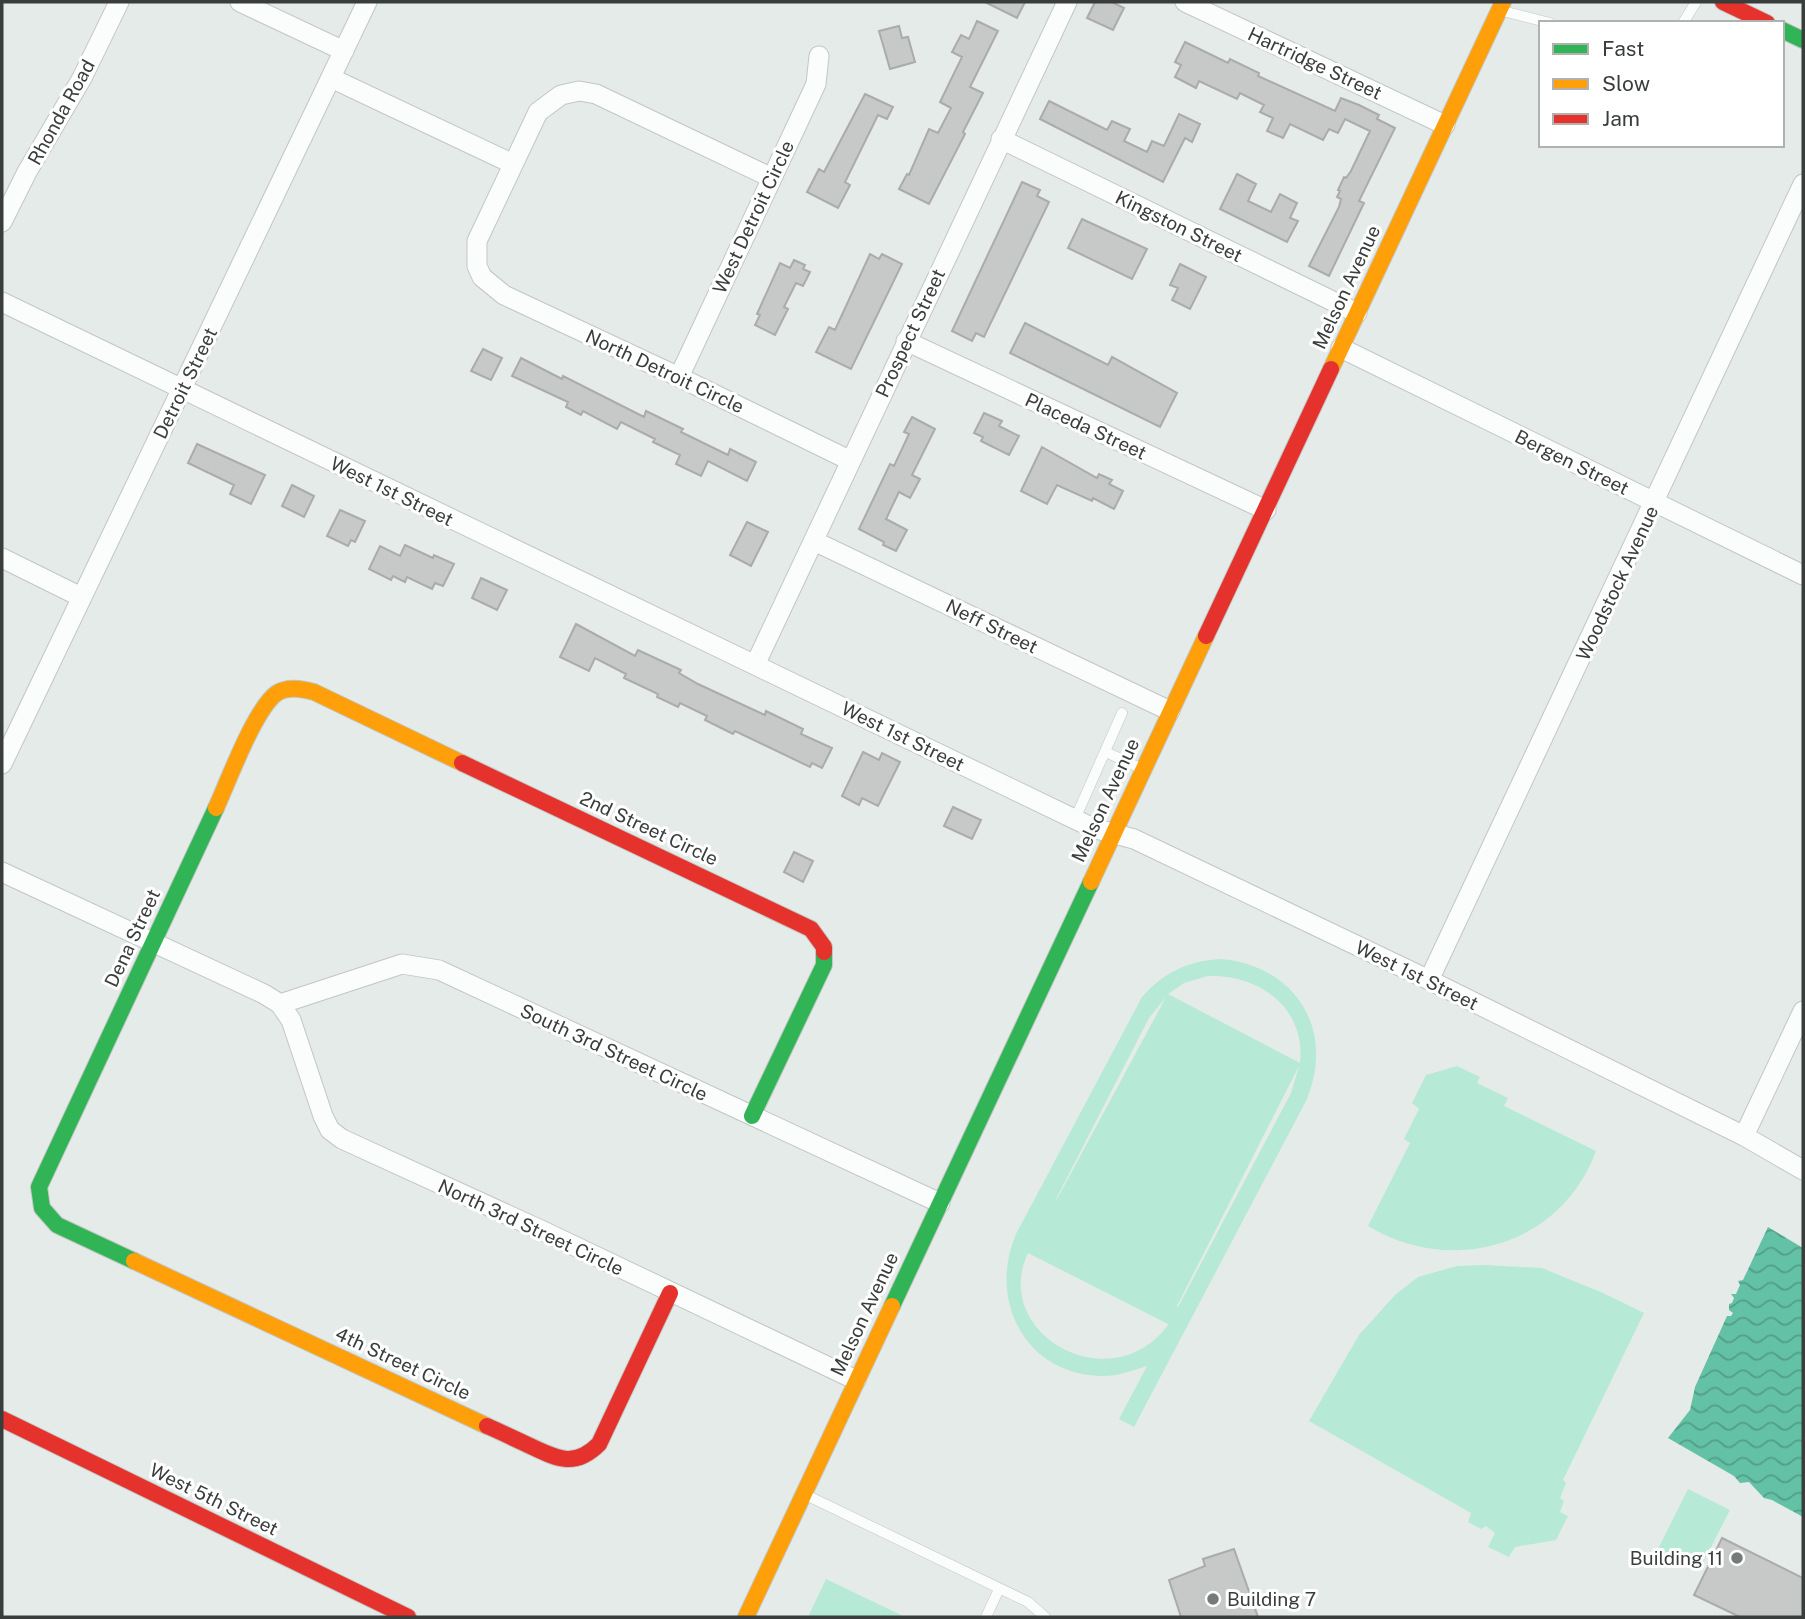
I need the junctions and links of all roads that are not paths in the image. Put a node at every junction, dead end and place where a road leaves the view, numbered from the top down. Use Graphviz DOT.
graph roads {
  1 [pos="119,2"];
  2 [pos="240,2"];
  3 [pos="368,2"];
  4 [pos="1067,2"];
  5 [pos="1185,2"];
  6 [pos="1696,2"];
  7 [pos="1723,2"];
  8 [pos="1501,6"];
  9 [pos="1544,21"];
  10 [pos="1684,21"];
  11 [pos="1764,21"];
  12 [pos="1784,31"];
  13 [pos="1803,40"];
  14 [pos="344,51"];
  15 [pos="819,56"];
  16 [pos="331,78"];
  17 [pos="1445,125"];
  18 [pos="1001,139"];
  19 [pos="513,164"];
  20 [pos="772,178"];
  21 [pos="1803,184"];
  22 [pos="2,222"];
  23 [pos="2,302"];
  24 [pos="1357,313"];
  25 [pos="906,341"];
  26 [pos="1341,348"];
  27 [pos="679,377"];
  28 [pos="181,390"];
  29 [pos="851,461"];
  30 [pos="1655,502"];
  31 [pos="1266,510"];
  32 [pos="814,541"];
  33 [pos="2,558"];
  34 [pos="1803,575"];
  35 [pos="81,597"];
  36 [pos="755,665"];
  37 [pos="278,691"];
  38 [pos="1170,711"];
  39 [pos="1122,713"];
  40 [pos="1106,752"];
  41 [pos="2,764"];
  42 [pos="1142,769"];
  43 [pos="1075,819"];
  44 [pos="1113,833"];
  45 [pos="2,872"];
  46 [pos="152,943"];
  47 [pos="1429,981"];
  48 [pos="280,1004"];
  49 [pos="1803,1011"];
  50 [pos="752,1116"];
  51 [pos="1744,1136"];
  52 [pos="1803,1170"];
  53 [pos="940,1203"];
  54 [pos="42,1209"];
  55 [pos="670,1293"];
  56 [pos="856,1380"];
  57 [pos="2,1419"];
  58 [pos="804,1494"];
  59 [pos="999,1589"];
  60 [pos="408,1617"];
  61 [pos="746,1617"];
  62 [pos="986,1617"];
  63 [pos="1045,1617"];
  1 -- 22 [label="street, Rhonda Road"];
  2 -- 14 [label="street"];
  3 -- 14 [label="street, Detroit Street"];
  4 -- 18 [label="street, Prospect Street"];
  5 -- 17 [label="street, Hartridge Street"];
  6 -- 10 [label="lane"];
  7 -- 11 [label="street"];
  8 -- 9 [label="lane"];
  8 -- 17 [label="street, Melson Avenue"];
  12 -- 13 [label="street"];
  14 -- 16 [label="street, Detroit Street"];
  15 -- 20 [label="street, West Detroit Circle"];
  16 -- 19 [label="street"];
  16 -- 28 [label="street, Detroit Street"];
  17 -- 24 [label="street, Melson Avenue"];
  18 -- 24 [label="street, Kingston Street"];
  18 -- 25 [label="street, Prospect Street"];
  19 -- 20 [label="street"];
  19 -- 27 [label="street, North Detroit Circle"];
  20 -- 27 [label="street, West Detroit Circle"];
  21 -- 30 [label="street, Woodstock Avenue"];
  23 -- 28 [label="street, West 1st Street"];
  24 -- 26 [label="street, Melson Avenue"];
  25 -- 29 [label="street, Prospect Street"];
  25 -- 31 [label="street, Placeda Street"];
  26 -- 30 [label="street, Bergen Street"];
  26 -- 31 [label="street, Melson Avenue"];
  27 -- 29 [label="street, North Detroit Circle"];
  28 -- 35 [label="street, Detroit Street"];
  28 -- 36 [label="street, West 1st Street"];
  29 -- 32 [label="street, Prospect Street"];
  30 -- 34 [label="street, Bergen Street"];
  30 -- 47 [label="street, Woodstock Avenue"];
  31 -- 38 [label="street, Melson Avenue"];
  32 -- 36 [label="street, Prospect Street"];
  32 -- 38 [label="street, Neff Street"];
  33 -- 35 [label="street"];
  35 -- 41 [label="street, Detroit Street"];
  36 -- 43 [label="street, West 1st Street"];
  37 -- 46 [label="street, Dena Street"];
  37 -- 50 [label="street, 2nd Street Circle"];
  38 -- 42 [label="street, Melson Avenue"];
  39 -- 40 [label="lane"];
  40 -- 42 [label="lane"];
  40 -- 43 [label="lane"];
  42 -- 44 [label="street, Melson Avenue"];
  43 -- 44 [label="street, West 1st Street"];
  44 -- 47 [label="street, West 1st Street"];
  44 -- 53 [label="street, Melson Avenue"];
  45 -- 46 [label="street"];
  46 -- 48 [label="street"];
  46 -- 54 [label="street, Dena Street"];
  47 -- 51 [label="street, West 1st Street"];
  48 -- 50 [label="street, South 3rd Street Circle"];
  48 -- 55 [label="street, North 3rd Street Circle"];
  49 -- 51 [label="street"];
  50 -- 53 [label="street, South 3rd Street Circle"];
  51 -- 52 [label="street, West 1st Street"];
  53 -- 56 [label="street, Melson Avenue"];
  54 -- 55 [label="street, 4th Street Circle"];
  55 -- 56 [label="street, North 3rd Street Circle"];
  56 -- 58 [label="street, Melson Avenue"];
  57 -- 60 [label="street, West 5th Street"];
  58 -- 59 [label="lane"];
  58 -- 61 [label="street, Melson Avenue"];
  59 -- 62 [label="lane"];
  59 -- 63 [label="lane"];
}
